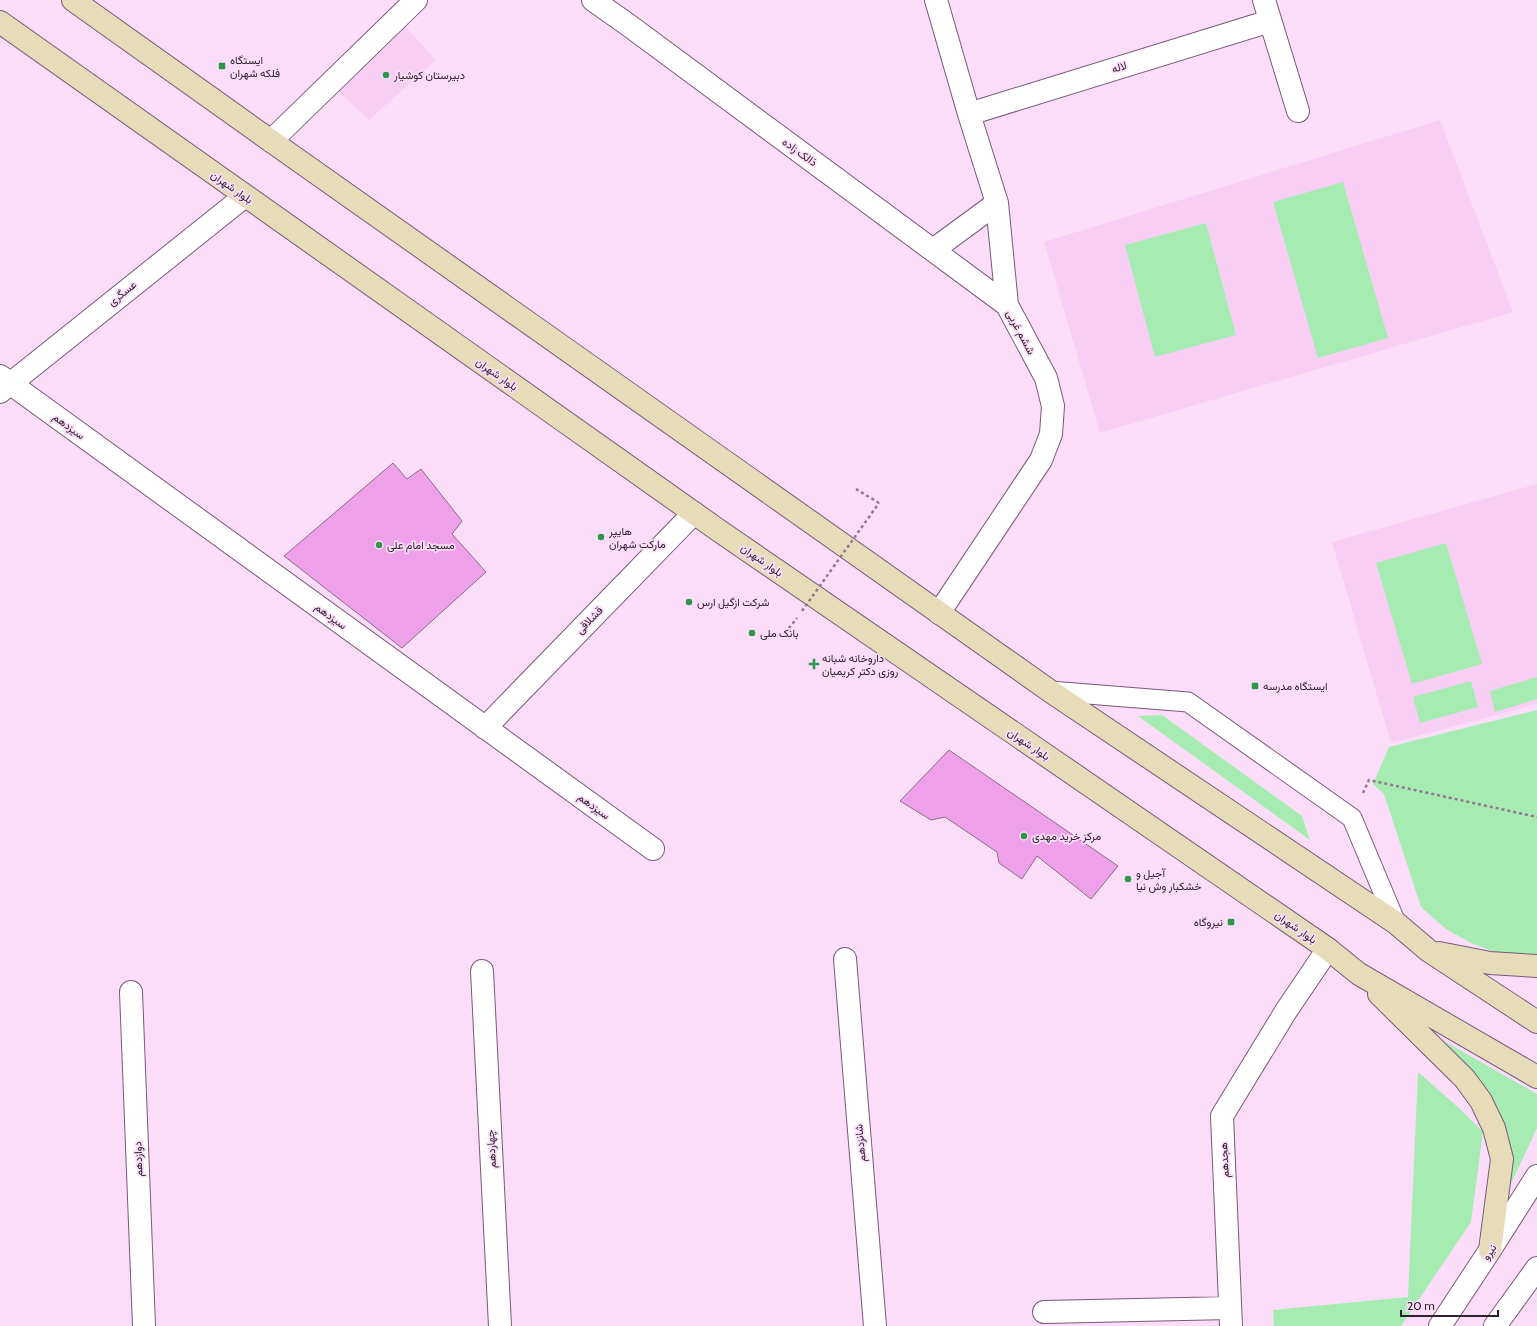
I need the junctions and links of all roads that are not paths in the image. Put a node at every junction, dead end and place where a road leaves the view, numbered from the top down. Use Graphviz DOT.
graph roads {
  1 [pos="73,0"];
  2 [pos="416,0"];
  3 [pos="593,0"];
  4 [pos="620,0"];
  5 [pos="936,0"];
  6 [pos="1264,0"];
  7 [pos="1270,21"];
  8 [pos="0,22"];
  9 [pos="627,24"];
  10 [pos="1298,111"];
  11 [pos="969,114"];
  12 [pos="271,141"];
  13 [pos="245,196"];
  14 [pos="997,203"];
  15 [pos="933,250"];
  16 [pos="1007,305"];
  17 [pos="3,384"];
  18 [pos="694,513"];
  19 [pos="939,612"];
  20 [pos="1050,692"];
  21 [pos="485,728"];
  22 [pos="653,849"];
  23 [pos="1396,923"];
  24 [pos="1328,949"];
  25 [pos="1429,951"];
  26 [pos="845,959"];
  27 [pos="1537,966"];
  28 [pos="482,971"];
  29 [pos="1359,974"];
  30 [pos="131,992"];
  31 [pos="1537,1022"];
  32 [pos="1537,1076"];
  33 [pos="1537,1176"];
  34 [pos="1490,1250"];
  35 [pos="1537,1268"];
  36 [pos="1044,1312"];
  37 [pos="1231,1317"];
  38 [pos="144,1326"];
  39 [pos="500,1326"];
  40 [pos="875,1326"];
  41 [pos="1440,1326"];
  42 [pos="1495,1326"];
  1 -- 12 [label="street"];
  2 -- 12 [label="street"];
  3 -- 9 [label="street, ذالک زاده"];
  4 -- 9 [label="street"];
  5 -- 11 [label="street, ششم غربی"];
  6 -- 7 [label="street"];
  7 -- 10 [label="street"];
  7 -- 11 [label="street, لاله"];
  8 -- 13 [label="street, بلوار شهران"];
  9 -- 15 [label="street, ذالک زاده"];
  11 -- 14 [label="street, ششم غربی"];
  12 -- 19 [label="street"];
  13 -- 17 [label="street, عسگری"];
  13 -- 18 [label="street, بلوار شهران"];
  14 -- 15 [label="street"];
  14 -- 16 [label="street, ششم غربی"];
  15 -- 16 [label="street, ذالک زاده"];
  16 -- 19 [label="street, ششم غربی"];
  17 -- 21 [label="street, سیزدهم"];
  18 -- 21 [label="street, قشلاقی"];
  18 -- 24 [label="street, بلوار شهران"];
  19 -- 20 [label="street"];
  20 -- 23 [label="street"];
  20 -- 23 [label="lane"];
  21 -- 22 [label="street, سیزدهم"];
  23 -- 25 [label="street"];
  24 -- 29 [label="street, بلوار شهران"];
  24 -- 37 [label="street, هجدهم"];
  25 -- 27 [label="street"];
  25 -- 31 [label="street"];
  26 -- 40 [label="street, شانزدهم"];
  28 -- 39 [label="street, چهاردهم"];
  29 -- 32 [label="street, بلوار شهران"];
  29 -- 34 [label="street"];
  30 -- 38 [label="street, دوازدهم"];
  33 -- 34 [label="street, نیرو"];
  34 -- 41 [label="street, نیرو"];
  35 -- 42 [label="street"];
  36 -- 37 [label="street"];
}
